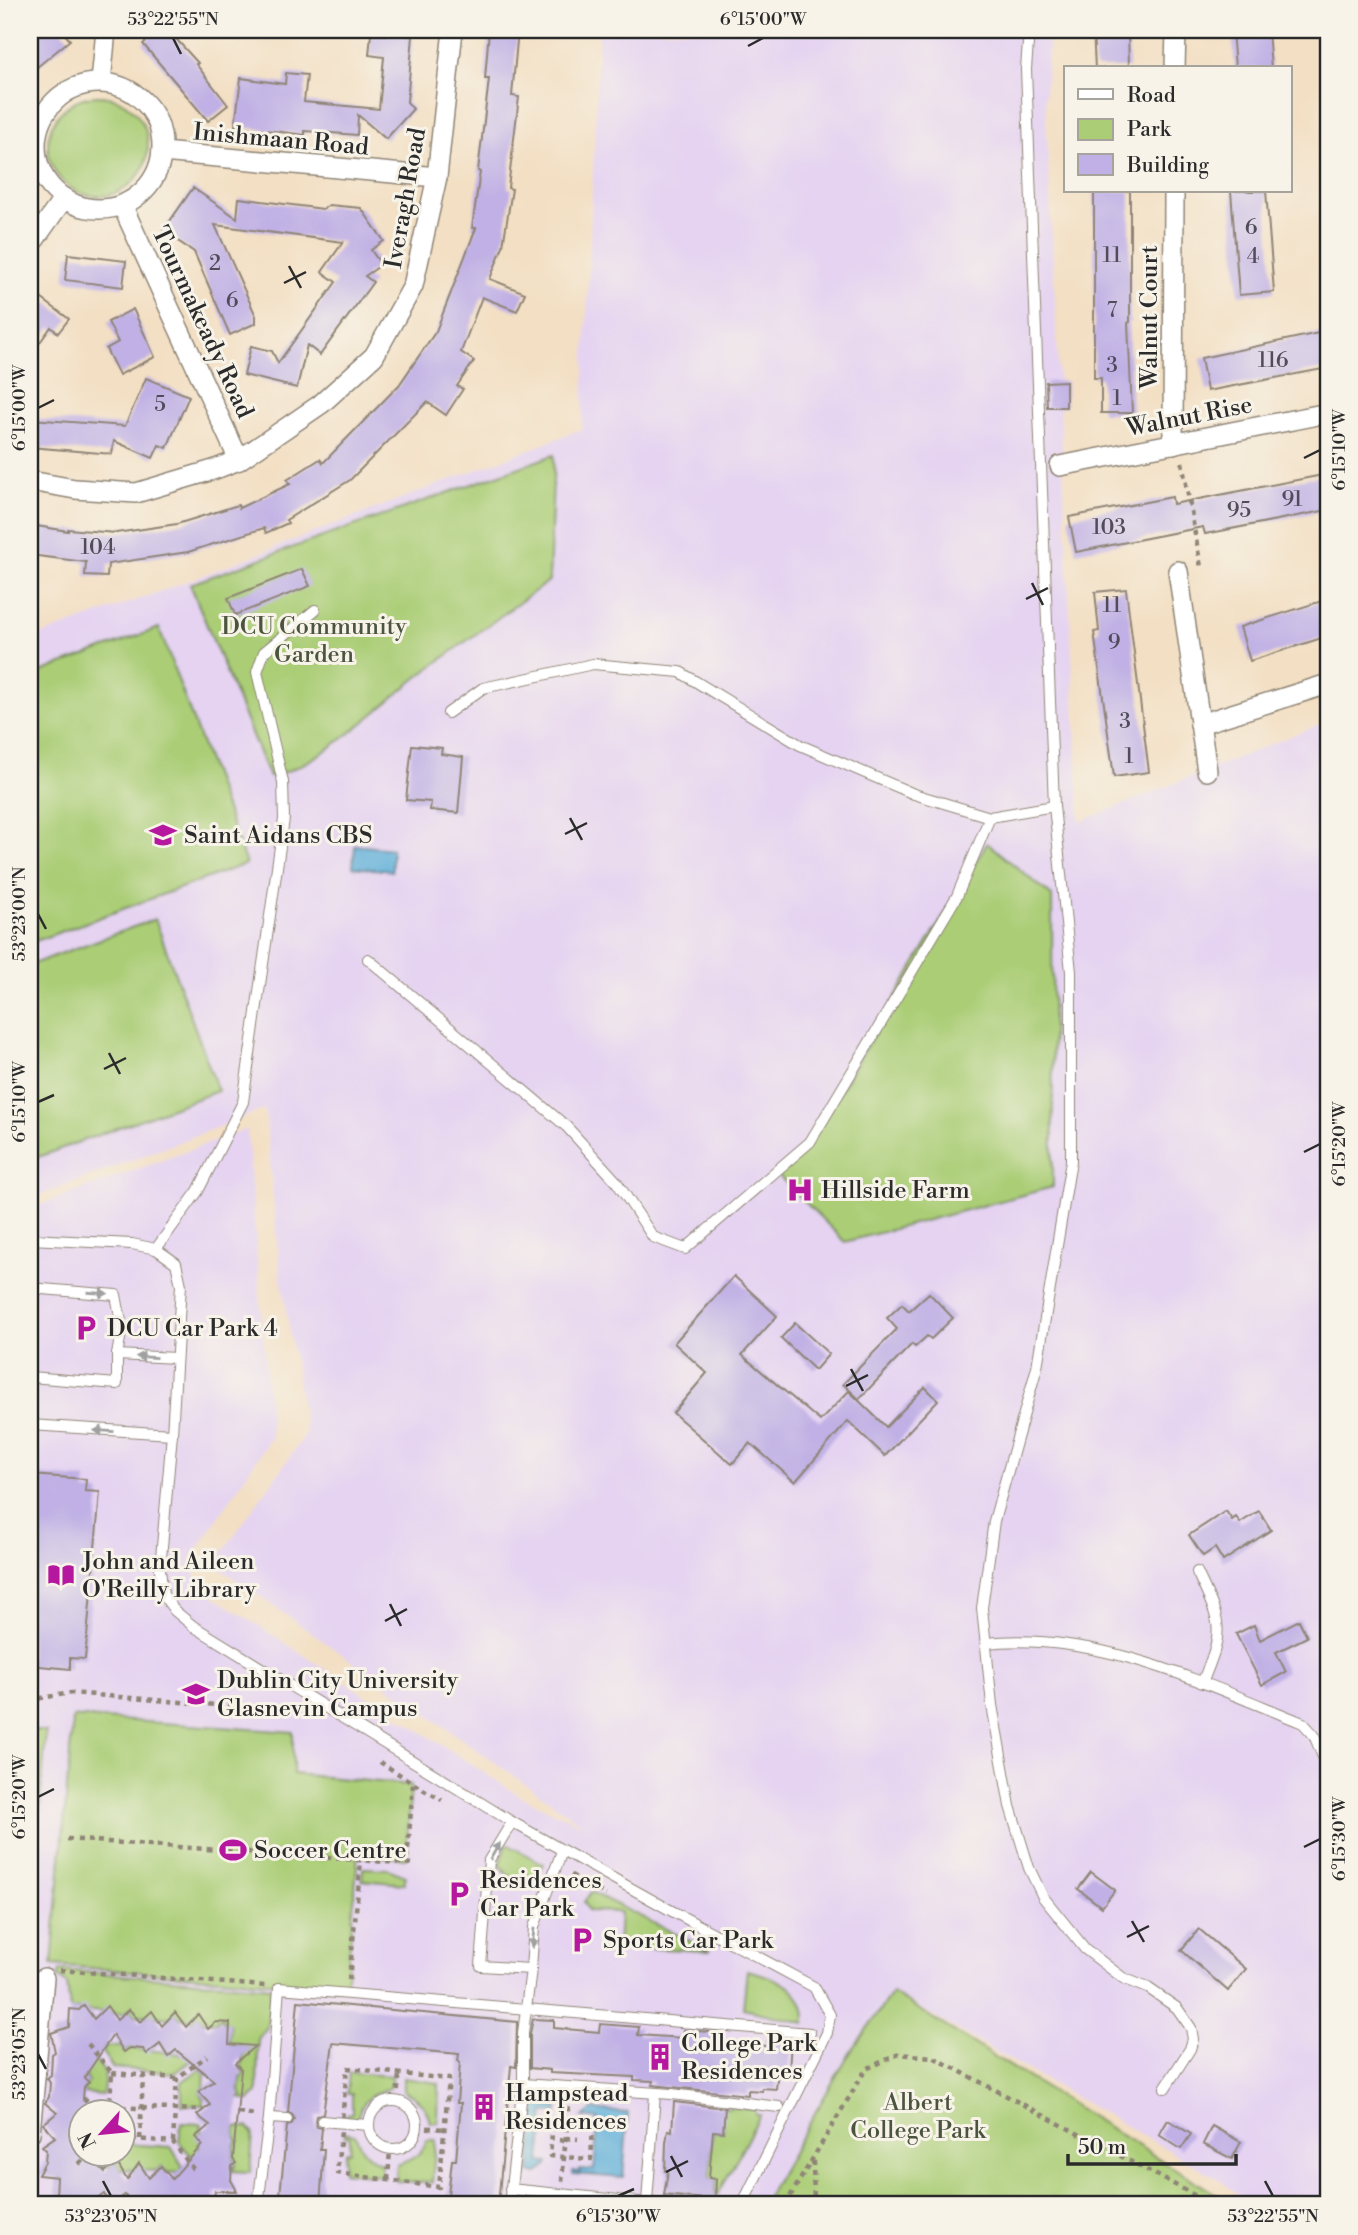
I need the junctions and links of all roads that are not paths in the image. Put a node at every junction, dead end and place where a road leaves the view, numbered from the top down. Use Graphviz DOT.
graph roads {
  1 [pos="106,30"];
  2 [pos="453,30"];
  3 [pos="1029,30"];
  4 [pos="1175,30"];
  5 [pos="1175,66"];
  6 [pos="101,82"];
  7 [pos="32,143"];
  8 [pos="162,152"];
  9 [pos="437,177"];
  10 [pos="1174,192"];
  11 [pos="64,198"];
  12 [pos="122,205"];
  13 [pos="30,246"];
  14 [pos="1328,413"];
  15 [pos="1177,453"];
  16 [pos="239,460"];
  17 [pos="1060,466"];
  18 [pos="30,481"];
  19 [pos="1178,572"];
  20 [pos="315,610"];
  21 [pos="1328,684"];
  22 [pos="449,713"];
  23 [pos="1200,724"];
  24 [pos="1207,771"];
  25 [pos="1054,806"];
  26 [pos="990,817"];
  27 [pos="368,959"];
  28 [pos="30,1239"];
  29 [pos="156,1249"];
  30 [pos="30,1288"];
  31 [pos="117,1355"];
  32 [pos="176,1358"];
  33 [pos="30,1377"];
  34 [pos="30,1425"];
  35 [pos="172,1434"];
  36 [pos="1197,1572"];
  37 [pos="986,1643"];
  38 [pos="1202,1683"];
  39 [pos="1328,1769"];
  40 [pos="512,1822"];
  41 [pos="562,1851"];
  42 [pos="531,1969"];
  43 [pos="48,1973"];
  44 [pos="526,2007"];
  45 [pos="810,2033"];
  46 [pos="523,2084"];
  47 [pos="1165,2088"];
  48 [pos="655,2094"];
  49 [pos="779,2107"];
  50 [pos="269,2118"];
  51 [pos="287,2119"];
  52 [pos="322,2121"];
  53 [pos="368,2125"];
  54 [pos="30,2133"];
  55 [pos="510,2189"];
  56 [pos="647,2202"];
  57 [pos="258,2205"];
  58 [pos="509,2205"];
  59 [pos="668,2205"];
  60 [pos="742,2205"];
  1 -- 6 [label="street"];
  2 -- 9 [label="street, Iveragh Road"];
  3 -- 25 [label="lane"];
  4 -- 5 [label="street"];
  6 -- 7 [label="street"];
  6 -- 8 [label="street, Inishmaan Road"];
  7 -- 11 [label="street"];
  8 -- 9 [label="street, Inishmaan Road"];
  8 -- 12 [label="street, Inishmaan Road"];
  9 -- 16 [label="street, Iveragh Road"];
  10 -- 15 [label="street, Walnut Court"];
  11 -- 12 [label="street"];
  11 -- 13 [label="street"];
  12 -- 16 [label="street, Tourmakeady Road"];
  14 -- 15 [label="street, Walnut Rise"];
  15 -- 17 [label="street, Walnut Rise"];
  16 -- 18 [label="street, Iveragh Road"];
  19 -- 23 [label="street"];
  20 -- 29 [label="lane"];
  21 -- 23 [label="street"];
  22 -- 26 [label="lane"];
  23 -- 24 [label="street"];
  25 -- 26 [label="lane"];
  25 -- 37 [label="lane"];
  26 -- 27 [label="lane"];
  28 -- 29 [label="lane"];
  29 -- 32 [label="lane"];
  30 -- 31 [label="lane, one-way"];
  32 -- 31 [label="lane, one-way"];
  31 -- 33 [label="lane"];
  32 -- 35 [label="lane"];
  35 -- 34 [label="lane, one-way"];
  35 -- 40 [label="lane"];
  36 -- 38 [label="lane"];
  37 -- 38 [label="lane"];
  37 -- 47 [label="lane"];
  38 -- 39 [label="lane"];
  40 -- 41 [label="lane"];
  42 -- 40 [label="lane, one-way"];
  41 -- 42 [label="lane, one-way"];
  41 -- 60 [label="lane"];
  42 -- 44 [label="lane"];
  43 -- 54 [label="street"];
  44 -- 45 [label="lane"];
  44 -- 46 [label="lane"];
  44 -- 50 [label="lane"];
  46 -- 48 [label="lane"];
  46 -- 55 [label="lane"];
  48 -- 49 [label="lane"];
  48 -- 56 [label="lane"];
  50 -- 51 [label="lane"];
  50 -- 57 [label="lane"];
  52 -- 53 [label="lane"];
  53 -- 53 [label="lane"];
  55 -- 56 [label="lane"];
  55 -- 58 [label="lane"];
  56 -- 59 [label="lane"];
}
